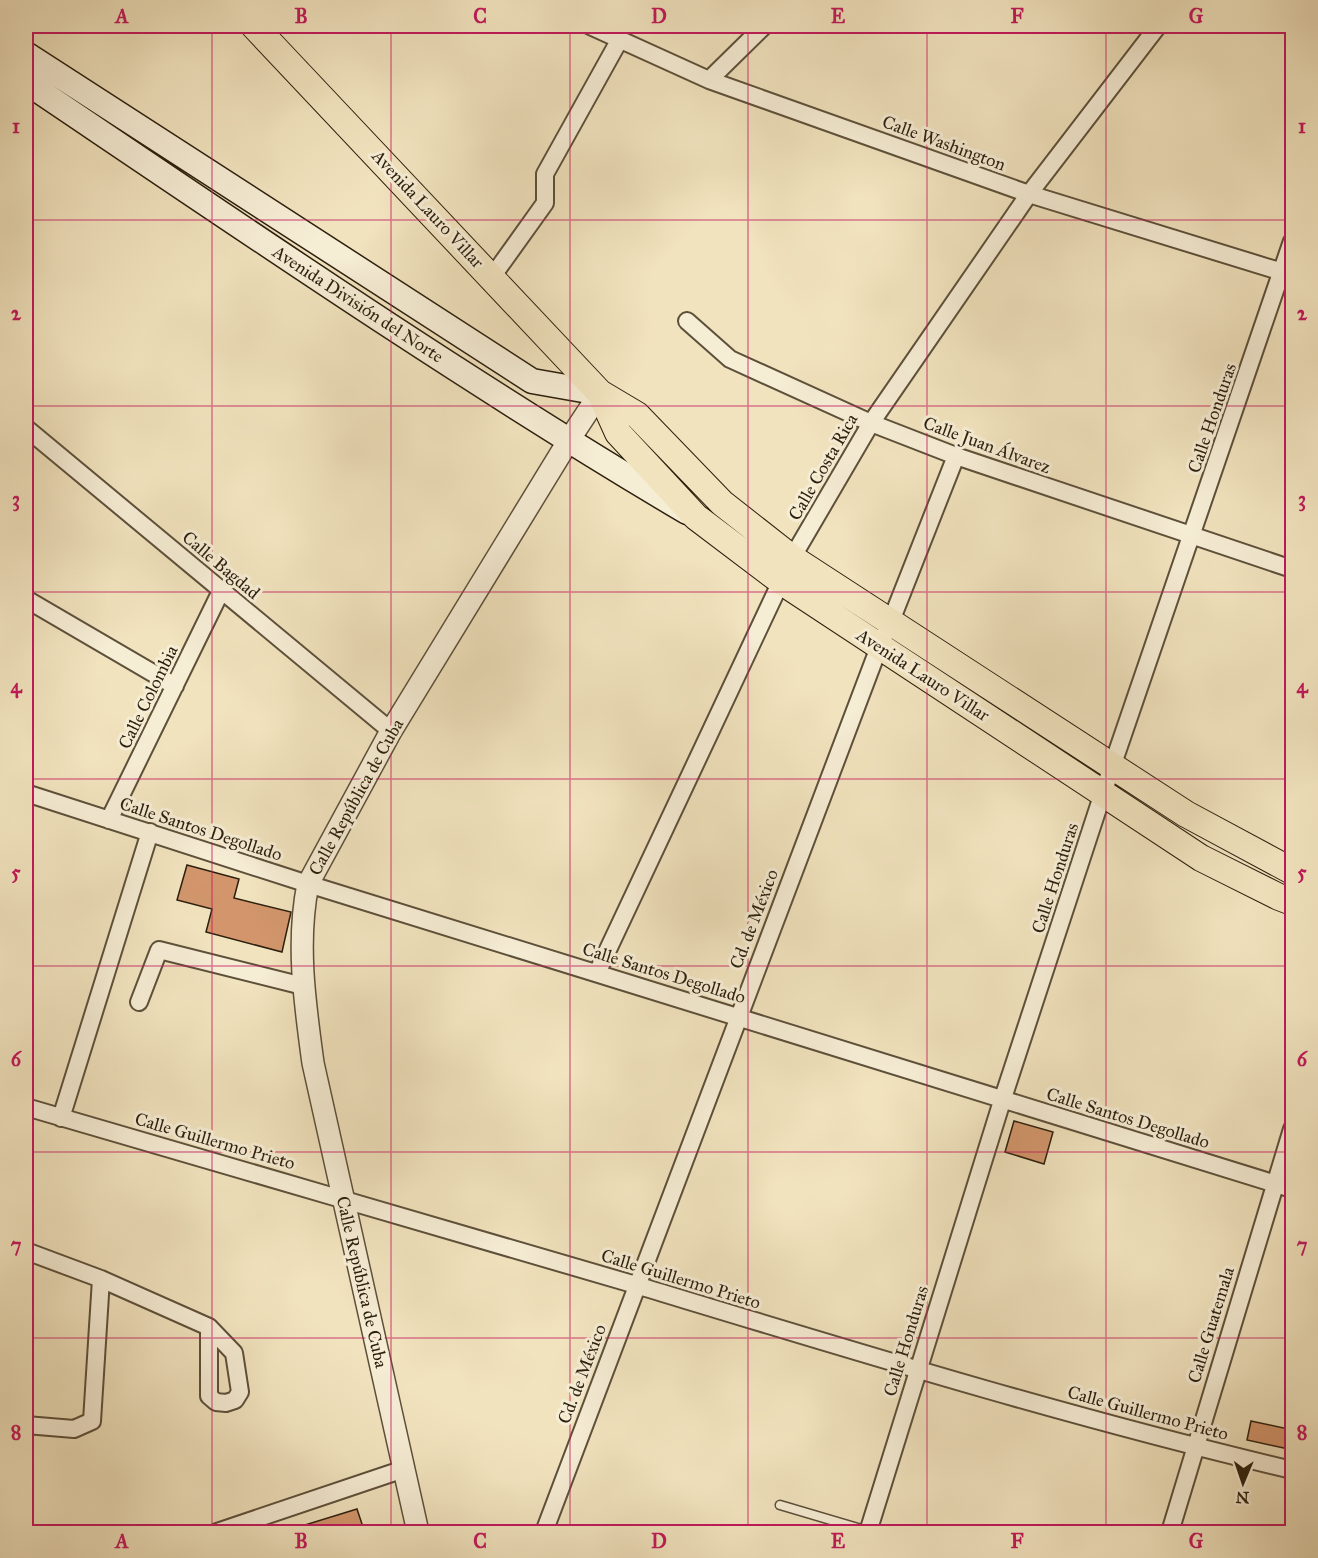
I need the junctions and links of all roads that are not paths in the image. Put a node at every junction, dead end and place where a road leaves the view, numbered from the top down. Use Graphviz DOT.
graph roads {
  1 [pos="254,26"];
  2 [pos="590,26"];
  3 [pos="764,26"];
  4 [pos="1158,26"];
  5 [pos="620,39"];
  6 [pos="26,54"];
  7 [pos="709,80"];
  8 [pos="26,82"];
  9 [pos="1029,194"];
  10 [pos="1293,241"];
  11 [pos="366,273"];
  12 [pos="1287,273"];
  13 [pos="492,277"];
  14 [pos="347,299"];
  15 [pos="687,321"];
  16 [pos="600,393"];
  17 [pos="871,423"];
  18 [pos="26,428"];
  19 [pos="569,440"];
  20 [pos="956,456"];
  21 [pos="696,518"];
  22 [pos="1193,536"];
  23 [pos="792,558"];
  24 [pos="1293,569"];
  25 [pos="782,582"];
  26 [pos="221,591"];
  27 [pos="26,599"];
  28 [pos="891,621"];
  29 [pos="879,647"];
  30 [pos="175,686"];
  31 [pos="391,731"];
  32 [pos="1113,767"];
  33 [pos="26,793"];
  34 [pos="1103,793"];
  35 [pos="109,820"];
  36 [pos="150,832"];
  37 [pos="1293,872"];
  38 [pos="308,884"];
  39 [pos="1293,902"];
  40 [pos="597,973"];
  41 [pos="303,986"];
  42 [pos="139,1002"];
  43 [pos="738,1017"];
  44 [pos="1002,1101"];
  45 [pos="26,1107"];
  46 [pos="61,1118"];
  47 [pos="1293,1129"];
  48 [pos="1275,1183"];
  49 [pos="1293,1189"];
  50 [pos="344,1198"];
  51 [pos="26,1251"];
  52 [pos="101,1279"];
  53 [pos="636,1286"];
  54 [pos="209,1327"];
  55 [pos="917,1370"];
  56 [pos="26,1425"];
  57 [pos="1195,1447"];
  58 [pos="404,1469"];
  59 [pos="1293,1470"];
  60 [pos="780,1505"];
  61 [pos="868,1532"];
  62 [pos="217,1533"];
  63 [pos="418,1533"];
  64 [pos="544,1533"];
  65 [pos="1170,1533"];
  1 -- 13 [label="main road, Avenida Lauro Villar"];
  2 -- 5 [label="street, Calle Washington"];
  3 -- 7 [label="street"];
  4 -- 9 [label="street, Calle Costa Rica"];
  5 -- 7 [label="street, Calle Washington"];
  5 -- 13 [label="street"];
  6 -- 11 [label="main road, Avenida División del Norte"];
  7 -- 9 [label="street, Calle Washington"];
  8 -- 14 [label="main road, Avenida División del Norte"];
  9 -- 12 [label="street, Calle Washington"];
  9 -- 17 [label="street, Calle Costa Rica"];
  10 -- 12 [label="street, Calle Honduras"];
  11 -- 14 [label="main road"];
  11 -- 16 [label="main road, Avenida División del Norte"];
  12 -- 22 [label="street, Calle Honduras"];
  13 -- 16 [label="main road, Avenida Lauro Villar"];
  14 -- 19 [label="main road, Avenida División del Norte"];
  15 -- 17 [label="street, Calle Juan Álvarez"];
  16 -- 19 [label="street, Calle República de Cuba"];
  16 -- 21 [label="main road, Avenida Lauro Villar"];
  16 -- 23 [label="main road, Avenida Lauro Villar"];
  17 -- 20 [label="street, Calle Juan Álvarez"];
  17 -- 23 [label="street, Calle Costa Rica"];
  18 -- 26 [label="street, Calle Bagdad"];
  19 -- 21 [label="main road, Avenida División del Norte"];
  19 -- 31 [label="street, Calle República de Cuba"];
  20 -- 22 [label="street, Calle Juan Álvarez"];
  20 -- 28 [label="street, Cd. de México"];
  21 -- 25 [label="main road, Avenida Lauro Villar"];
  22 -- 24 [label="street, Calle Juan Álvarez"];
  22 -- 32 [label="street, Calle Honduras"];
  23 -- 25 [label="street, Calle Costa Rica"];
  23 -- 28 [label="main road, Avenida Lauro Villar"];
  25 -- 29 [label="main road, Avenida Lauro Villar"];
  25 -- 40 [label="street, Calle Costa Rica"];
  26 -- 30 [label="street, Calle Colombia"];
  26 -- 31 [label="street, Calle Bagdad"];
  27 -- 30 [label="street"];
  28 -- 29 [label="street, Cd. de México"];
  28 -- 32 [label="main road, Avenida Lauro Villar"];
  29 -- 34 [label="main road, Avenida Lauro Villar"];
  29 -- 43 [label="street, Cd. de México"];
  30 -- 35 [label="street, Calle Colombia"];
  31 -- 38 [label="street, Calle República de Cuba"];
  32 -- 34 [label="street, Calle Honduras"];
  32 -- 37 [label="main road, Avenida Lauro Villar"];
  33 -- 35 [label="street, Calle Santos Degollado"];
  34 -- 39 [label="main road, Avenida Lauro Villar"];
  34 -- 44 [label="street, Calle Honduras"];
  35 -- 36 [label="street, Calle Santos Degollado"];
  36 -- 38 [label="street, Calle Santos Degollado"];
  36 -- 46 [label="street"];
  38 -- 40 [label="street, Calle Santos Degollado"];
  38 -- 41 [label="street, Calle República de Cuba"];
  40 -- 43 [label="street, Calle Santos Degollado"];
  41 -- 42 [label="street"];
  41 -- 50 [label="street, Calle República de Cuba"];
  43 -- 44 [label="street, Calle Santos Degollado"];
  43 -- 53 [label="street, Cd. de México"];
  44 -- 48 [label="street, Calle Santos Degollado"];
  44 -- 55 [label="street, Calle Honduras"];
  45 -- 46 [label="street, Calle Guillermo Prieto"];
  46 -- 50 [label="street, Calle Guillermo Prieto"];
  47 -- 48 [label="street, Calle Guatemala"];
  48 -- 49 [label="street, Calle Santos Degollado"];
  48 -- 57 [label="street, Calle Guatemala"];
  50 -- 53 [label="street, Calle Guillermo Prieto"];
  50 -- 58 [label="street, Calle República de Cuba"];
  51 -- 52 [label="street"];
  52 -- 54 [label="street"];
  52 -- 56 [label="street"];
  53 -- 55 [label="street, Calle Guillermo Prieto"];
  53 -- 64 [label="street, Cd. de México"];
  55 -- 57 [label="street, Calle Guillermo Prieto"];
  55 -- 61 [label="street, Calle Honduras"];
  57 -- 59 [label="street, Calle Guillermo Prieto"];
  57 -- 65 [label="street, Calle Guatemala"];
  58 -- 62 [label="street"];
  58 -- 63 [label="street, Calle República de Cuba"];
  60 -- 61 [label="lane"];
}
